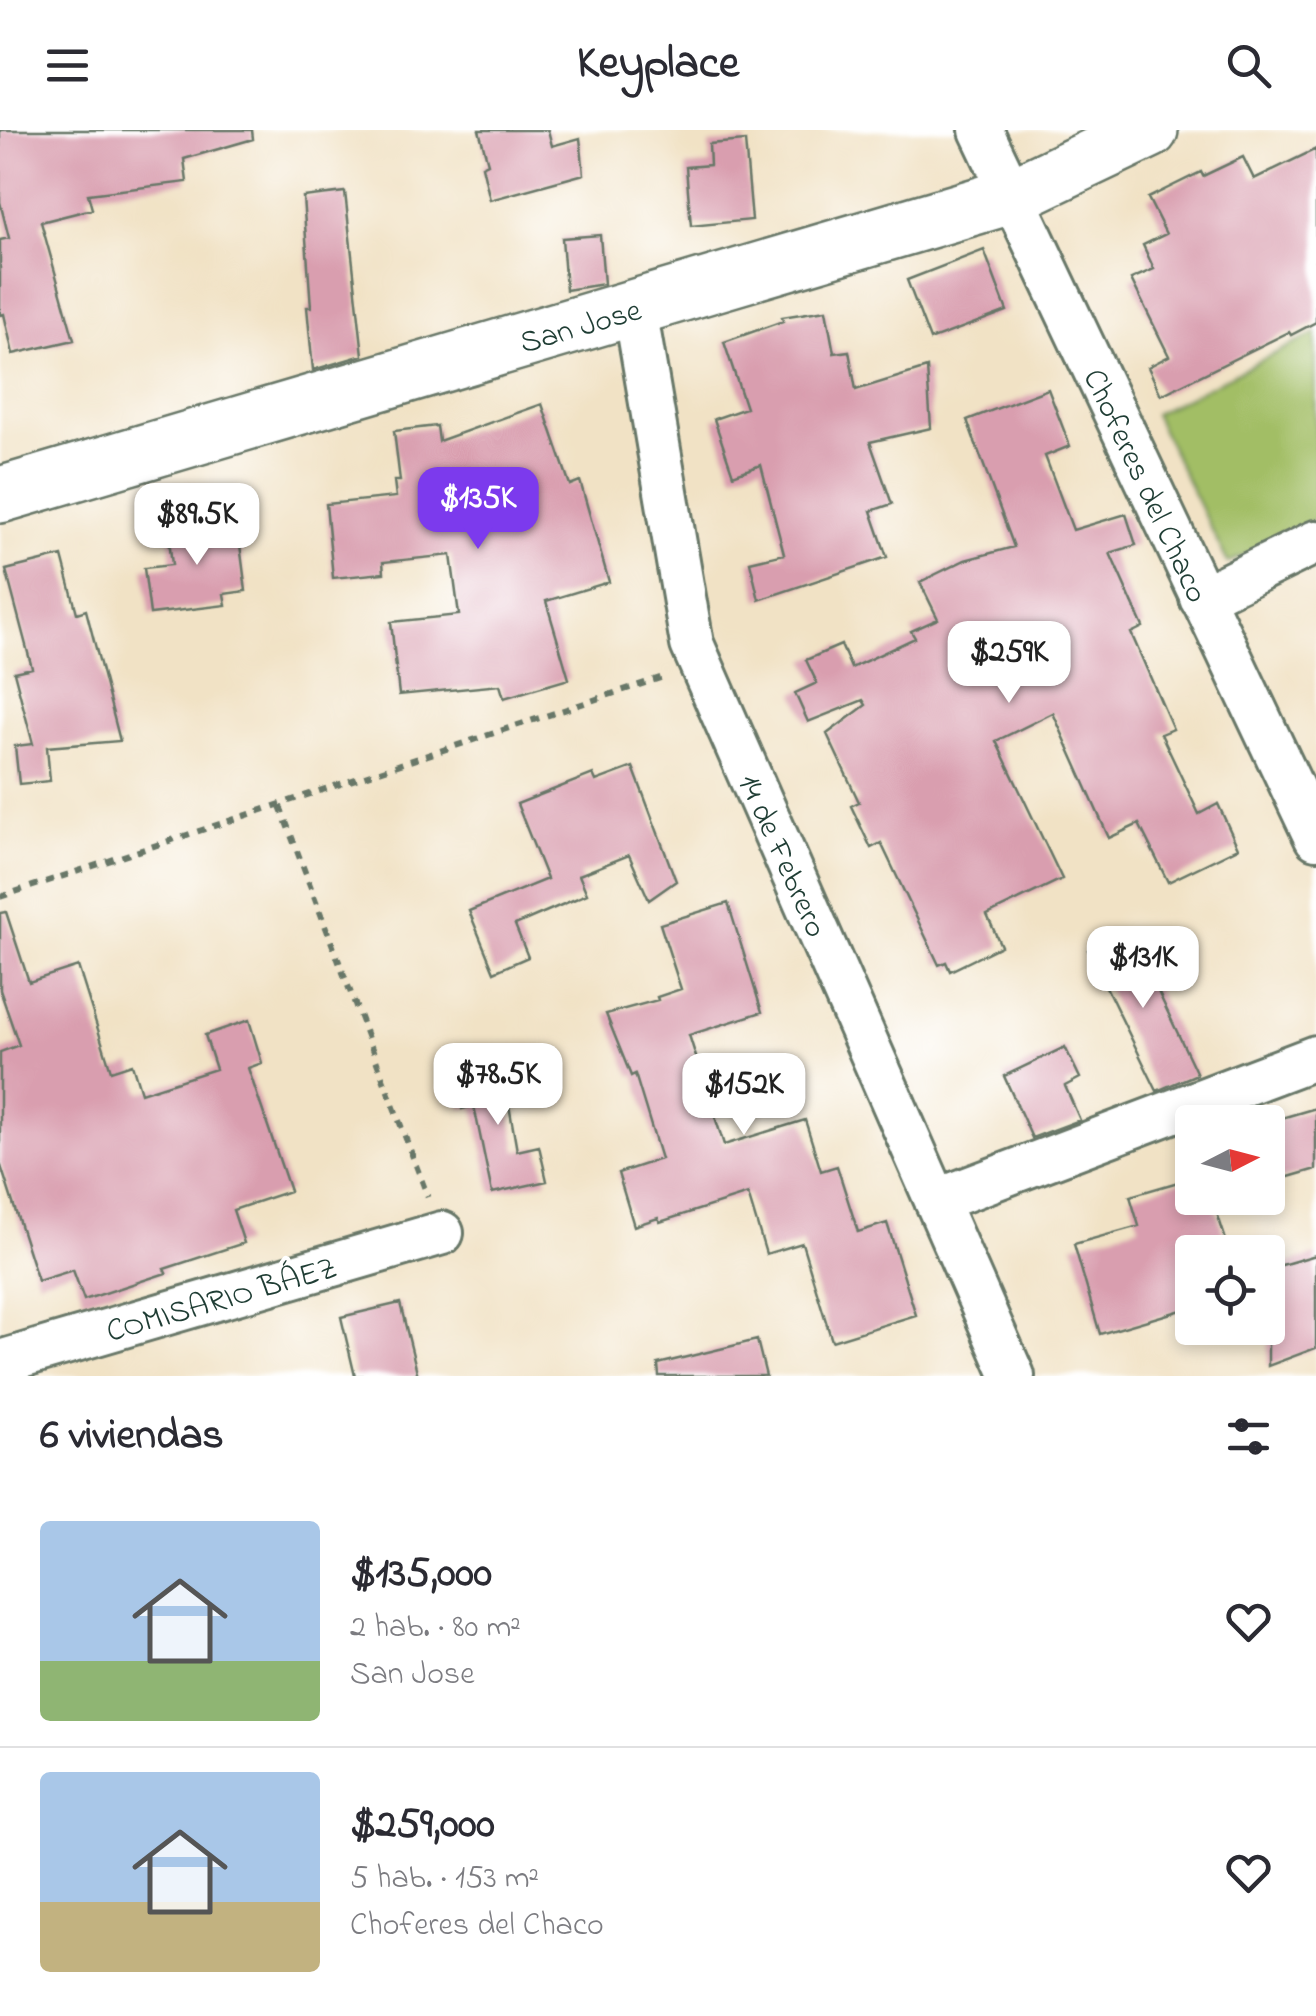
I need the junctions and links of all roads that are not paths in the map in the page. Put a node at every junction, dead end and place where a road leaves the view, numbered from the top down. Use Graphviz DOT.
graph roads {
  1 [pos="981,130"];
  2 [pos="1150,130"];
  3 [pos="1011,196"];
  4 [pos="636,309"];
  5 [pos="0,495"];
  6 [pos="1316,542"];
  7 [pos="1200,598"];
  8 [pos="1316,838"];
  9 [pos="1316,1056"];
  10 [pos="936,1201"];
  11 [pos="442,1233"];
  12 [pos="0,1362"];
  13 [pos="1013,1376"];
  1 -- 3 [label="street, Choferes del Chaco"];
  2 -- 3 [label="street, San Jose"];
  3 -- 4 [label="street, San Jose"];
  3 -- 7 [label="street, Choferes del Chaco"];
  4 -- 5 [label="street, San Jose"];
  4 -- 10 [label="street, 14 de Febrero"];
  6 -- 7 [label="street"];
  7 -- 8 [label="street, Choferes del Chaco"];
  9 -- 10 [label="street"];
  10 -- 13 [label="street, 14 de Febrero"];
  11 -- 12 [label="street, COMISARIO BÁEZ"];
}
